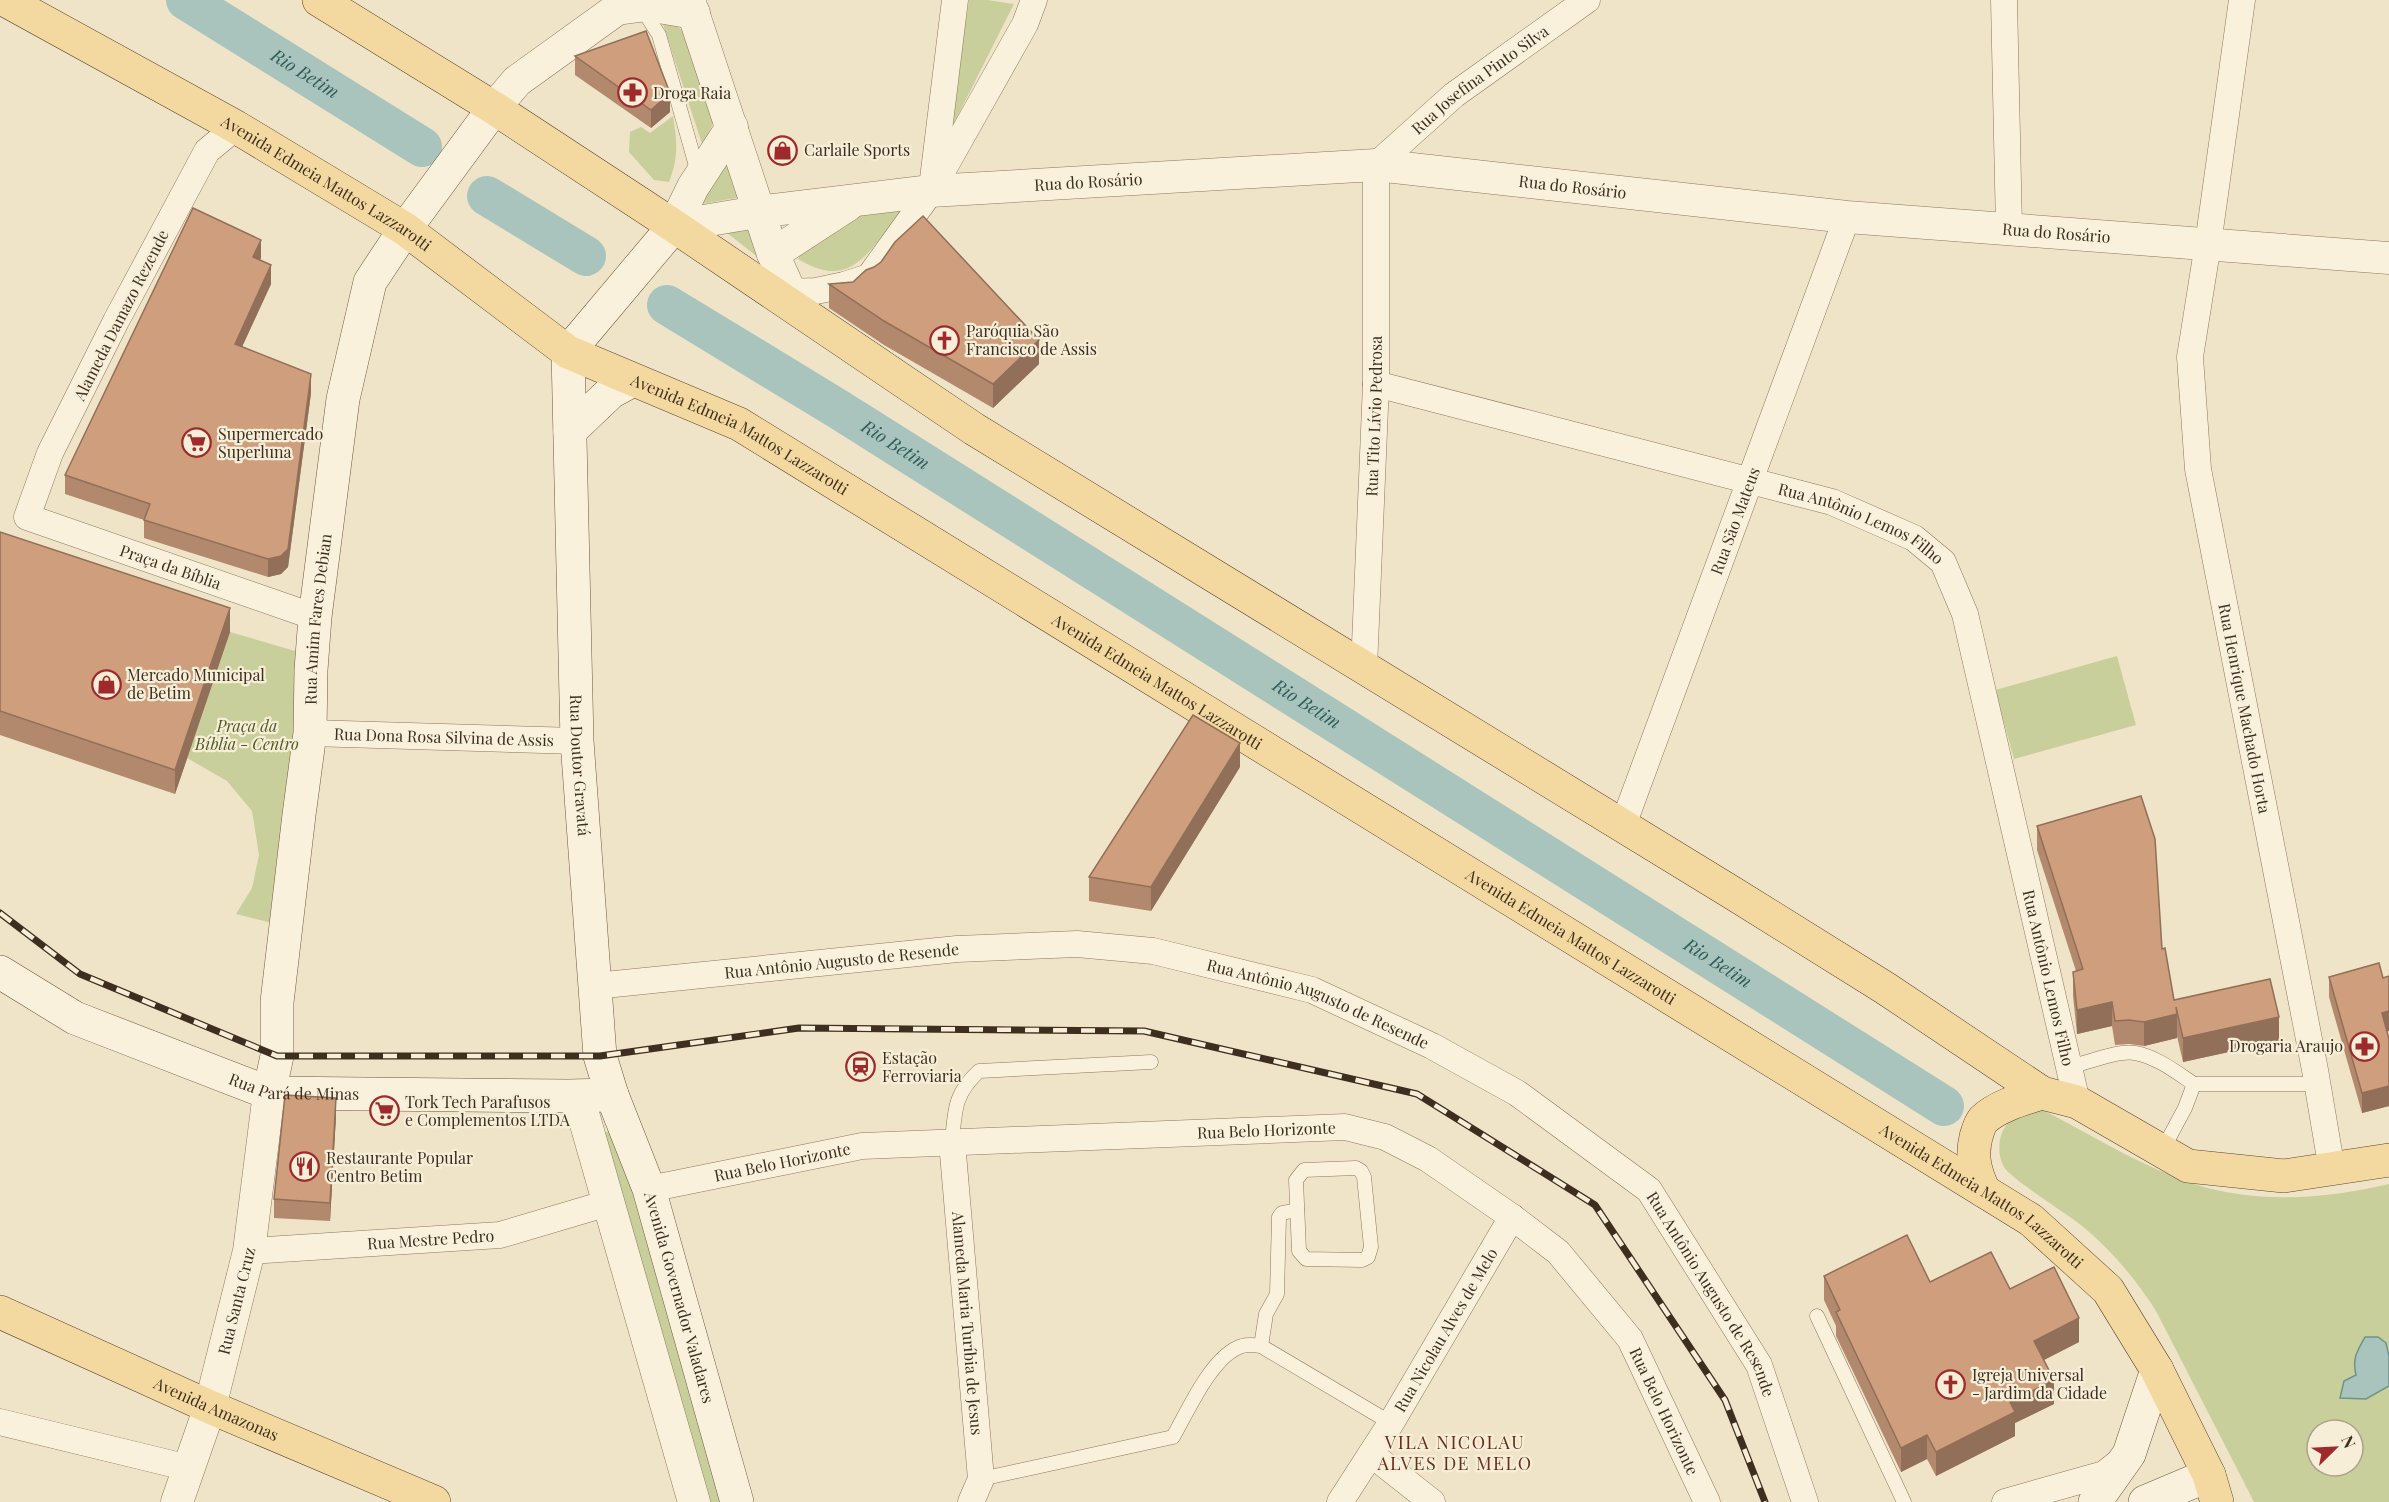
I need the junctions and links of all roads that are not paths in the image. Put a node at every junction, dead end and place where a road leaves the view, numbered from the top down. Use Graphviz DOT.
graph roads {
  1 [pos="5,0"];
  2 [pos="319,0"];
  3 [pos="955,0"];
  4 [pos="1034,0"];
  5 [pos="1587,0"];
  6 [pos="2004,0"];
  7 [pos="2242,0"];
  8 [pos="626,5"];
  9 [pos="692,6"];
  10 [pos="494,108"];
  11 [pos="236,127"];
  12 [pos="732,127"];
  13 [pos="1376,165"];
  14 [pos="693,187"];
  15 [pos="931,191"];
  16 [pos="852,202"];
  17 [pos="759,212"];
  18 [pos="1847,217"];
  19 [pos="674,226"];
  20 [pos="2009,228"];
  21 [pos="405,229"];
  22 [pos="2208,244"];
  23 [pos="773,254"];
  24 [pos="2389,258"];
  25 [pos="793,301"];
  26 [pos="568,352"];
  27 [pos="633,380"];
  28 [pos="1376,384"];
  29 [pos="570,431"];
  30 [pos="1750,482"];
  31 [pos="27,517"];
  32 [pos="315,617"];
  33 [pos="1364,668"];
  34 [pos="310,733"];
  35 [pos="577,741"];
  36 [pos="1623,825"];
  37 [pos="0,972"];
  38 [pos="595,986"];
  39 [pos="1151,1062"];
  40 [pos="2069,1067"];
  41 [pos="2194,1084"];
  42 [pos="2318,1084"];
  43 [pos="269,1093"];
  44 [pos="2042,1093"];
  45 [pos="612,1095"];
  46 [pos="578,1096"];
  47 [pos="2078,1102"];
  48 [pos="952,1142"];
  49 [pos="2162,1151"];
  50 [pos="2389,1160"];
  51 [pos="2332,1170"];
  52 [pos="649,1189"];
  53 [pos="1984,1191"];
  54 [pos="608,1203"];
  55 [pos="1297,1210"];
  56 [pos="1512,1217"];
  57 [pos="249,1251"];
  58 [pos="0,1312"];
  59 [pos="1817,1316"];
  60 [pos="1261,1346"];
  61 [pos="2157,1370"];
  62 [pos="210,1407"];
  63 [pos="0,1422"];
  64 [pos="1391,1424"];
  65 [pos="1371,1454"];
  66 [pos="2129,1454"];
  67 [pos="189,1468"];
  68 [pos="2213,1489"];
  69 [pos="976,1490"];
  70 [pos="416,1499"];
  71 [pos="177,1502"];
  72 [pos="694,1502"];
  73 [pos="737,1502"];
  74 [pos="1340,1502"];
  75 [pos="1432,1502"];
  76 [pos="1707,1502"];
  77 [pos="1804,1502"];
  78 [pos="1904,1502"];
  79 [pos="2005,1502"];
  80 [pos="2095,1502"];
  81 [pos="2145,1502"];
  1 -- 11 [label="main road, Avenida Edmeia Mattos Lazzarotti"];
  2 -- 10 [label="main road"];
  3 -- 15 [label="street"];
  4 -- 15 [label="street"];
  5 -- 13 [label="street, Rua Josefina Pinto Silva"];
  6 -- 20 [label="street"];
  7 -- 22 [label="street, Rua Henrique Machado Horta"];
  8 -- 9 [label="street"];
  8 -- 10 [label="street"];
  8 -- 14 [label="lane"];
  9 -- 12 [label="street"];
  10 -- 19 [label="main road"];
  10 -- 21 [label="main road, Rua Amim Fares Debian"];
  11 -- 21 [label="main road, Avenida Edmeia Mattos Lazzarotti"];
  11 -- 31 [label="street, Alameda Damazo Rezende"];
  12 -- 14 [label="street"];
  12 -- 17 [label="street"];
  13 -- 15 [label="street, Rua do Rosário"];
  13 -- 18 [label="street, Rua do Rosário"];
  13 -- 28 [label="street, Rua Tito Lívio Pedrosa"];
  14 -- 19 [label="street"];
  15 -- 16 [label="street, Rua do Rosário"];
  15 -- 25 [label="street"];
  16 -- 17 [label="street, Rua do Rosário"];
  16 -- 23 [label="street"];
  17 -- 19 [label="street, Rua do Rosário"];
  17 -- 23 [label="street"];
  18 -- 20 [label="street, Rua do Rosário"];
  18 -- 30 [label="street, Rua São Mateus"];
  19 -- 25 [label="main road"];
  19 -- 26 [label="main road"];
  20 -- 22 [label="street, Rua do Rosário"];
  21 -- 26 [label="main road, Avenida Edmeia Mattos Lazzarotti"];
  21 -- 32 [label="main road, Rua Amim Fares Debian"];
  22 -- 24 [label="street, Rua do Rosário"];
  22 -- 42 [label="street, Rua Henrique Machado Horta"];
  23 -- 25 [label="street"];
  25 -- 33 [label="main road"];
  26 -- 27 [label="main road, Avenida Edmeia Mattos Lazzarotti"];
  26 -- 29 [label="main road, Rua Doutor Gravatá"];
  27 -- 29 [label="main road"];
  27 -- 53 [label="main road, Avenida Edmeia Mattos Lazzarotti"];
  28 -- 30 [label="street, Rua Antônio Lemos Filho"];
  28 -- 33 [label="street, Rua Tito Lívio Pedrosa"];
  29 -- 35 [label="main road, Rua Doutor Gravatá"];
  30 -- 36 [label="street, Rua São Mateus"];
  30 -- 40 [label="street, Rua Antônio Lemos Filho"];
  31 -- 32 [label="street, Praça da Bíblia"];
  32 -- 34 [label="main road, Rua Amim Fares Debian"];
  33 -- 36 [label="main road"];
  34 -- 35 [label="street, Rua Dona Rosa Silvina de Assis"];
  34 -- 43 [label="main road, Rua Amim Fares Debian"];
  35 -- 38 [label="main road, Rua Doutor Gravatá"];
  36 -- 44 [label="main road"];
  37 -- 43 [label="main road, Rua Pará de Minas"];
  38 -- 45 [label="main road, Rua Doutor Gravatá"];
  38 -- 77 [label="street, Rua Antônio Augusto de Resende"];
  39 -- 48 [label="lane"];
  40 -- 41 [label="lane"];
  40 -- 47 [label="street, Rua Antônio Lemos Filho"];
  41 -- 42 [label="lane"];
  41 -- 49 [label="lane"];
  42 -- 51 [label="street, Rua Henrique Machado Horta"];
  43 -- 46 [label="main road, Rua Pará de Minas"];
  43 -- 57 [label="street, Rua Santa Cruz"];
  44 -- 47 [label="main road"];
  44 -- 53 [label="main road"];
  45 -- 46 [label="main road, Rua Pará de Minas"];
  45 -- 52 [label="main road, Avenida Governador Valadares"];
  46 -- 54 [label="street"];
  47 -- 49 [label="main road"];
  48 -- 52 [label="street, Rua Belo Horizonte"];
  48 -- 56 [label="street, Rua Belo Horizonte"];
  48 -- 69 [label="street, Alameda Maria Turíbia de Jesus"];
  49 -- 51 [label="main road"];
  50 -- 51 [label="main road"];
  52 -- 73 [label="main road, Avenida Governador Valadares"];
  53 -- 61 [label="main road, Avenida Edmeia Mattos Lazzarotti"];
  54 -- 57 [label="street, Rua Mestre Pedro"];
  54 -- 72 [label="street"];
  55 -- 55 [label="lane"];
  55 -- 60 [label="lane"];
  56 -- 64 [label="street, Rua Nicolau Alves de Melo"];
  56 -- 76 [label="street, Rua Belo Horizonte"];
  57 -- 62 [label="street, Rua Santa Cruz"];
  58 -- 62 [label="main road, Avenida Amazonas"];
  59 -- 78 [label="lane"];
  60 -- 64 [label="lane"];
  60 -- 69 [label="lane"];
  61 -- 66 [label="main road"];
  61 -- 68 [label="main road, Avenida Edmeia Mattos Lazzarotti"];
  62 -- 67 [label="street, Rua Santa Cruz"];
  62 -- 70 [label="main road, Avenida Amazonas"];
  63 -- 67 [label="street"];
  64 -- 65 [label="street, Rua Nicolau Alves de Melo"];
  65 -- 74 [label="street, Rua Nicolau Alves de Melo"];
  65 -- 75 [label="street"];
  66 -- 79 [label="street"];
  66 -- 80 [label="main road"];
  67 -- 71 [label="street, Rua Santa Cruz"];
  68 -- 81 [label="main road"];
}
